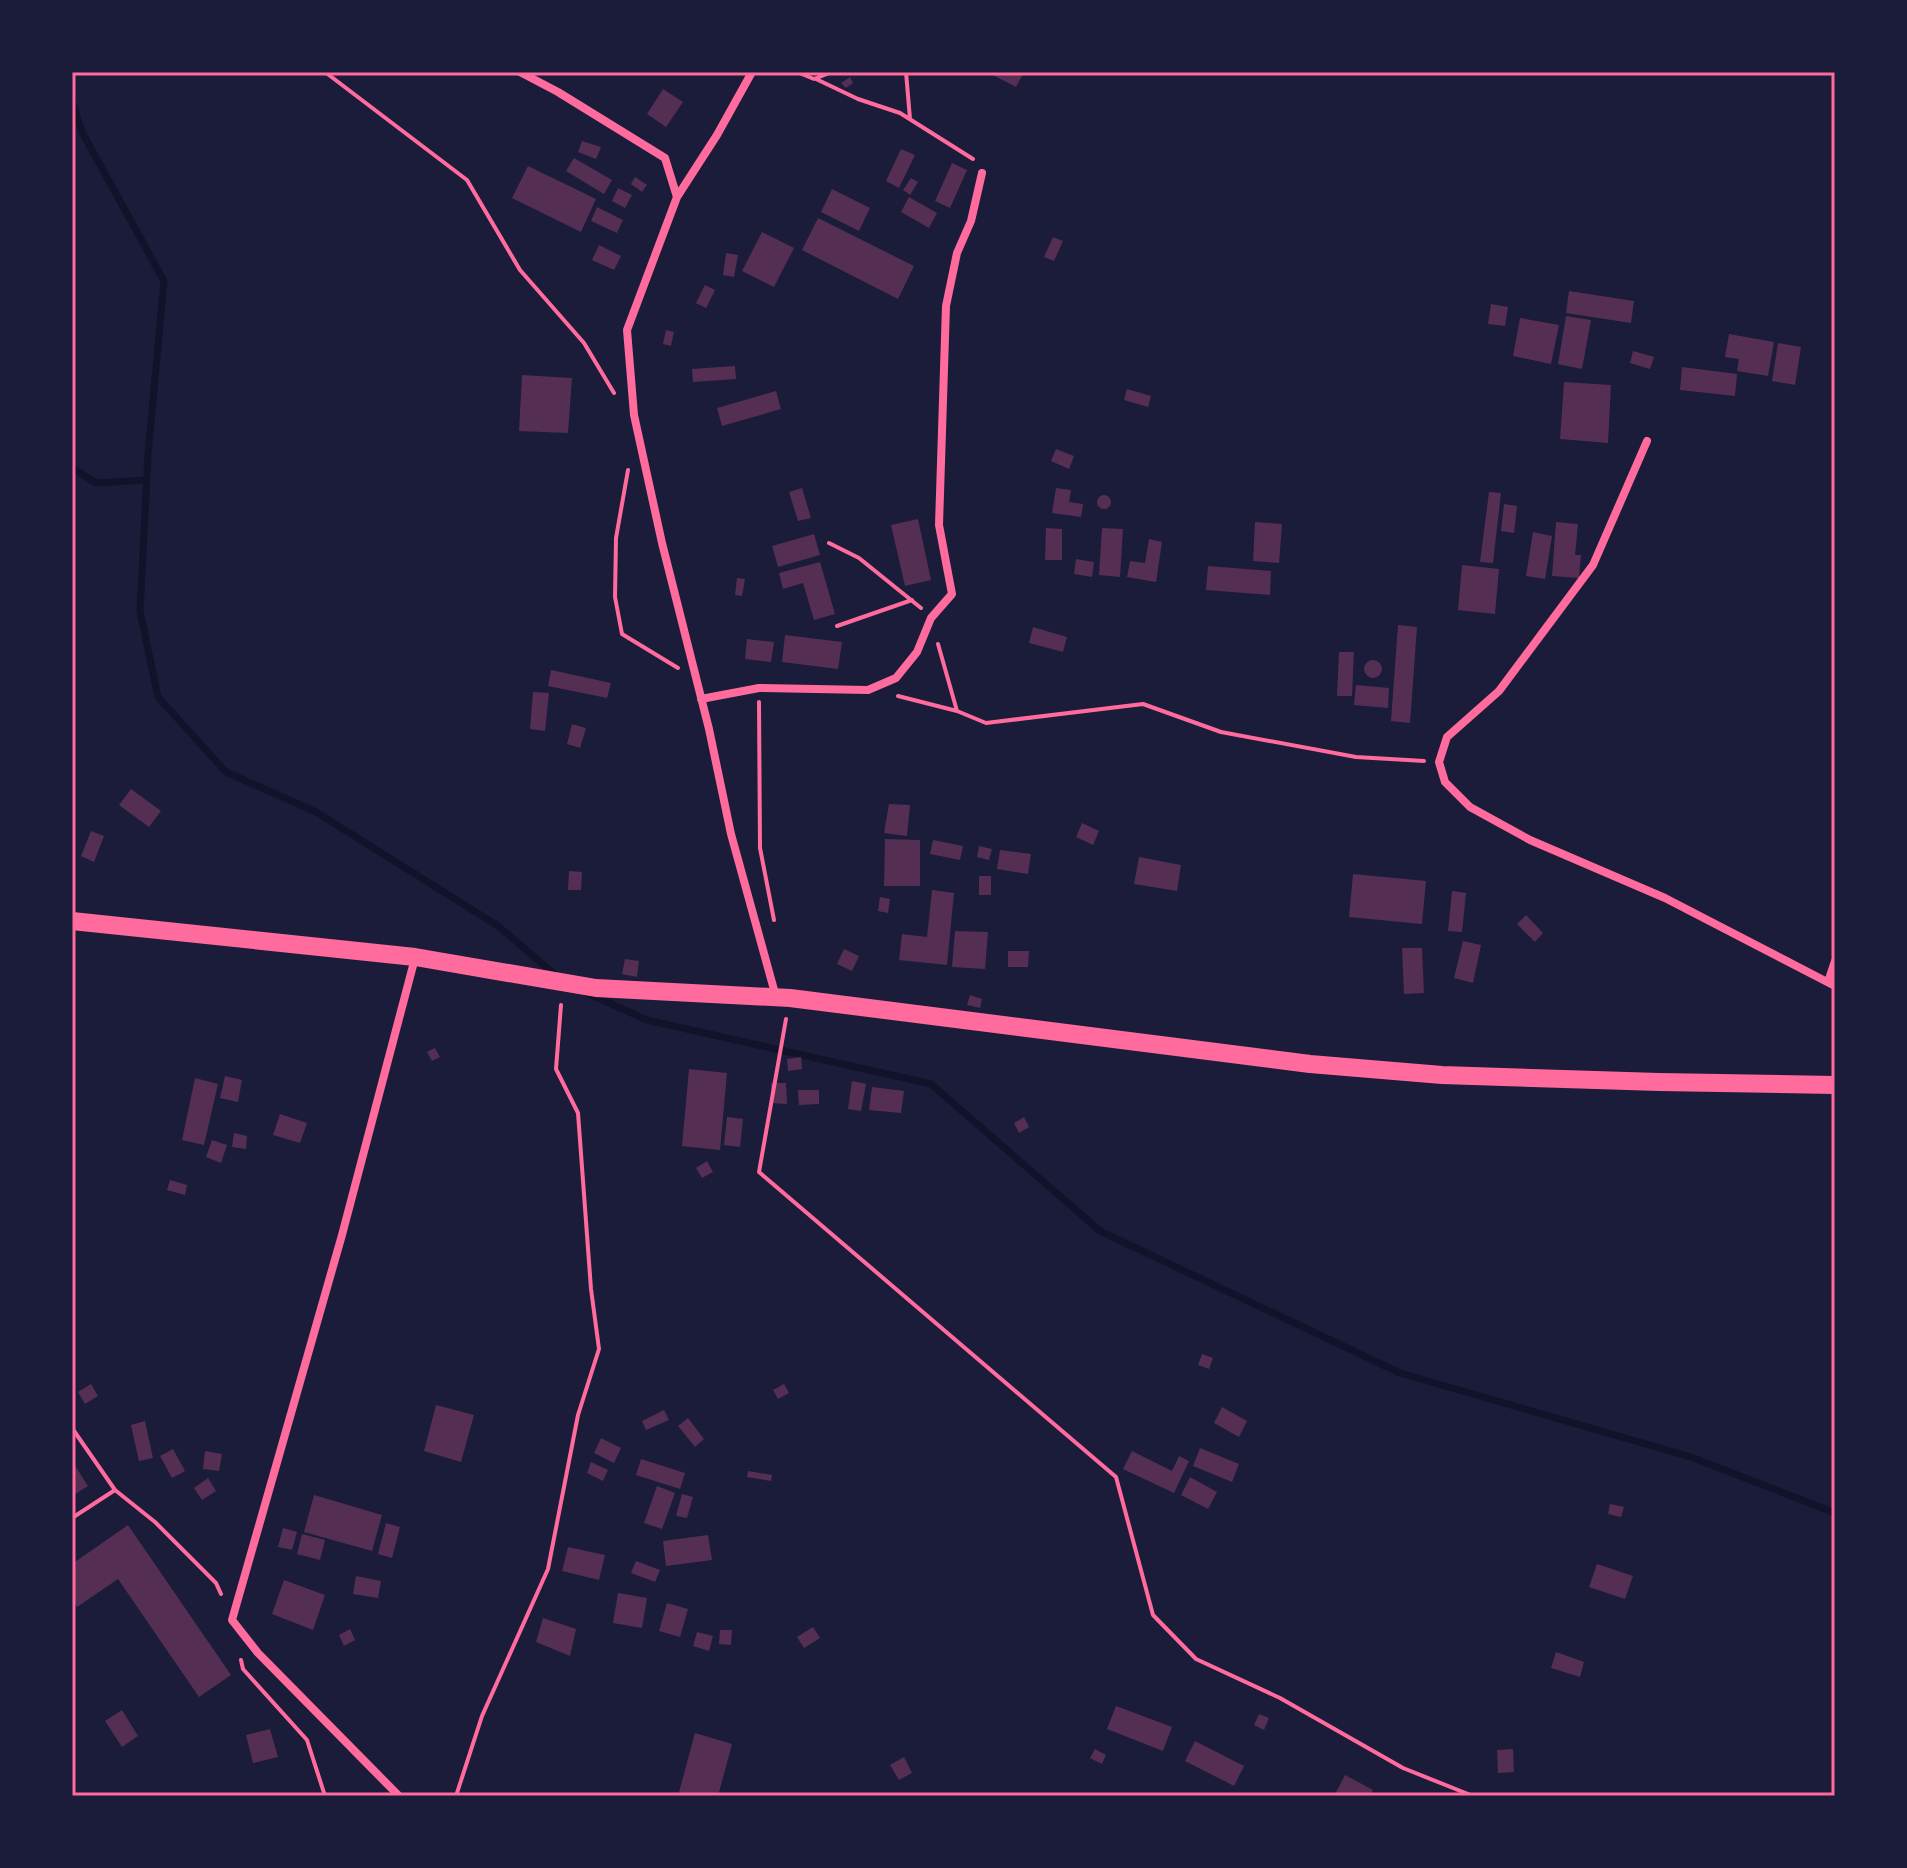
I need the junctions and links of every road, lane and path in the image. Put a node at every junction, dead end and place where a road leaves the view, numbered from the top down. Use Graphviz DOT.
graph roads {
  1 [pos="325,72"];
  2 [pos="520,72"];
  3 [pos="752,72"];
  4 [pos="797,72"];
  5 [pos="832,72"];
  6 [pos="906,72"];
  7 [pos="816,79"];
  8 [pos="910,119"];
  9 [pos="982,173"];
  10 [pos="677,197"];
  11 [pos="620,404"];
  12 [pos="1647,441"];
  13 [pos="629,464"];
  14 [pos="829,543"];
  15 [pos="912,600"];
  16 [pos="931,618"];
  17 [pos="837,626"];
  18 [pos="693,672"];
  19 [pos="759,688"];
  20 [pos="868,690"];
  21 [pos="701,699"];
  22 [pos="957,711"];
  23 [pos="1439,762"];
  24 [pos="72,921"];
  25 [pos="775,923"];
  26 [pos="415,957"];
  27 [pos="1835,961"];
  28 [pos="563,982"];
  29 [pos="1832,984"];
  30 [pos="783,998"];
  31 [pos="1835,1085"];
  32 [pos="72,1428"];
  33 [pos="115,1490"];
  34 [pos="399,1796"];
  35 [pos="456,1796"];
  36 [pos="1473,1796"];
  1 -- 11 [label="path"];
  2 -- 10 [label="street"];
  3 -- 10 [label="street"];
  4 -- 7 [label="path"];
  5 -- 7 [label="path"];
  6 -- 8 [label="path"];
  7 -- 8 [label="path"];
  8 -- 9 [label="path"];
  9 -- 16 [label="street"];
  10 -- 18 [label="street"];
  12 -- 23 [label="street"];
  13 -- 18 [label="path"];
  14 -- 15 [label="path"];
  15 -- 16 [label="path"];
  15 -- 17 [label="path"];
  16 -- 20 [label="street"];
  16 -- 22 [label="path"];
  18 -- 21 [label="street"];
  19 -- 20 [label="street"];
  19 -- 21 [label="street"];
  19 -- 25 [label="path"];
  20 -- 22 [label="path"];
  21 -- 30 [label="street"];
  22 -- 23 [label="path"];
  23 -- 29 [label="street"];
  24 -- 26 [label="main road"];
  26 -- 28 [label="main road"];
  26 -- 34 [label="street"];
  27 -- 29 [label="street"];
  28 -- 30 [label="main road"];
  28 -- 35 [label="path"];
  30 -- 31 [label="main road"];
  30 -- 36 [label="path"];
  32 -- 33 [label="path"];
}
